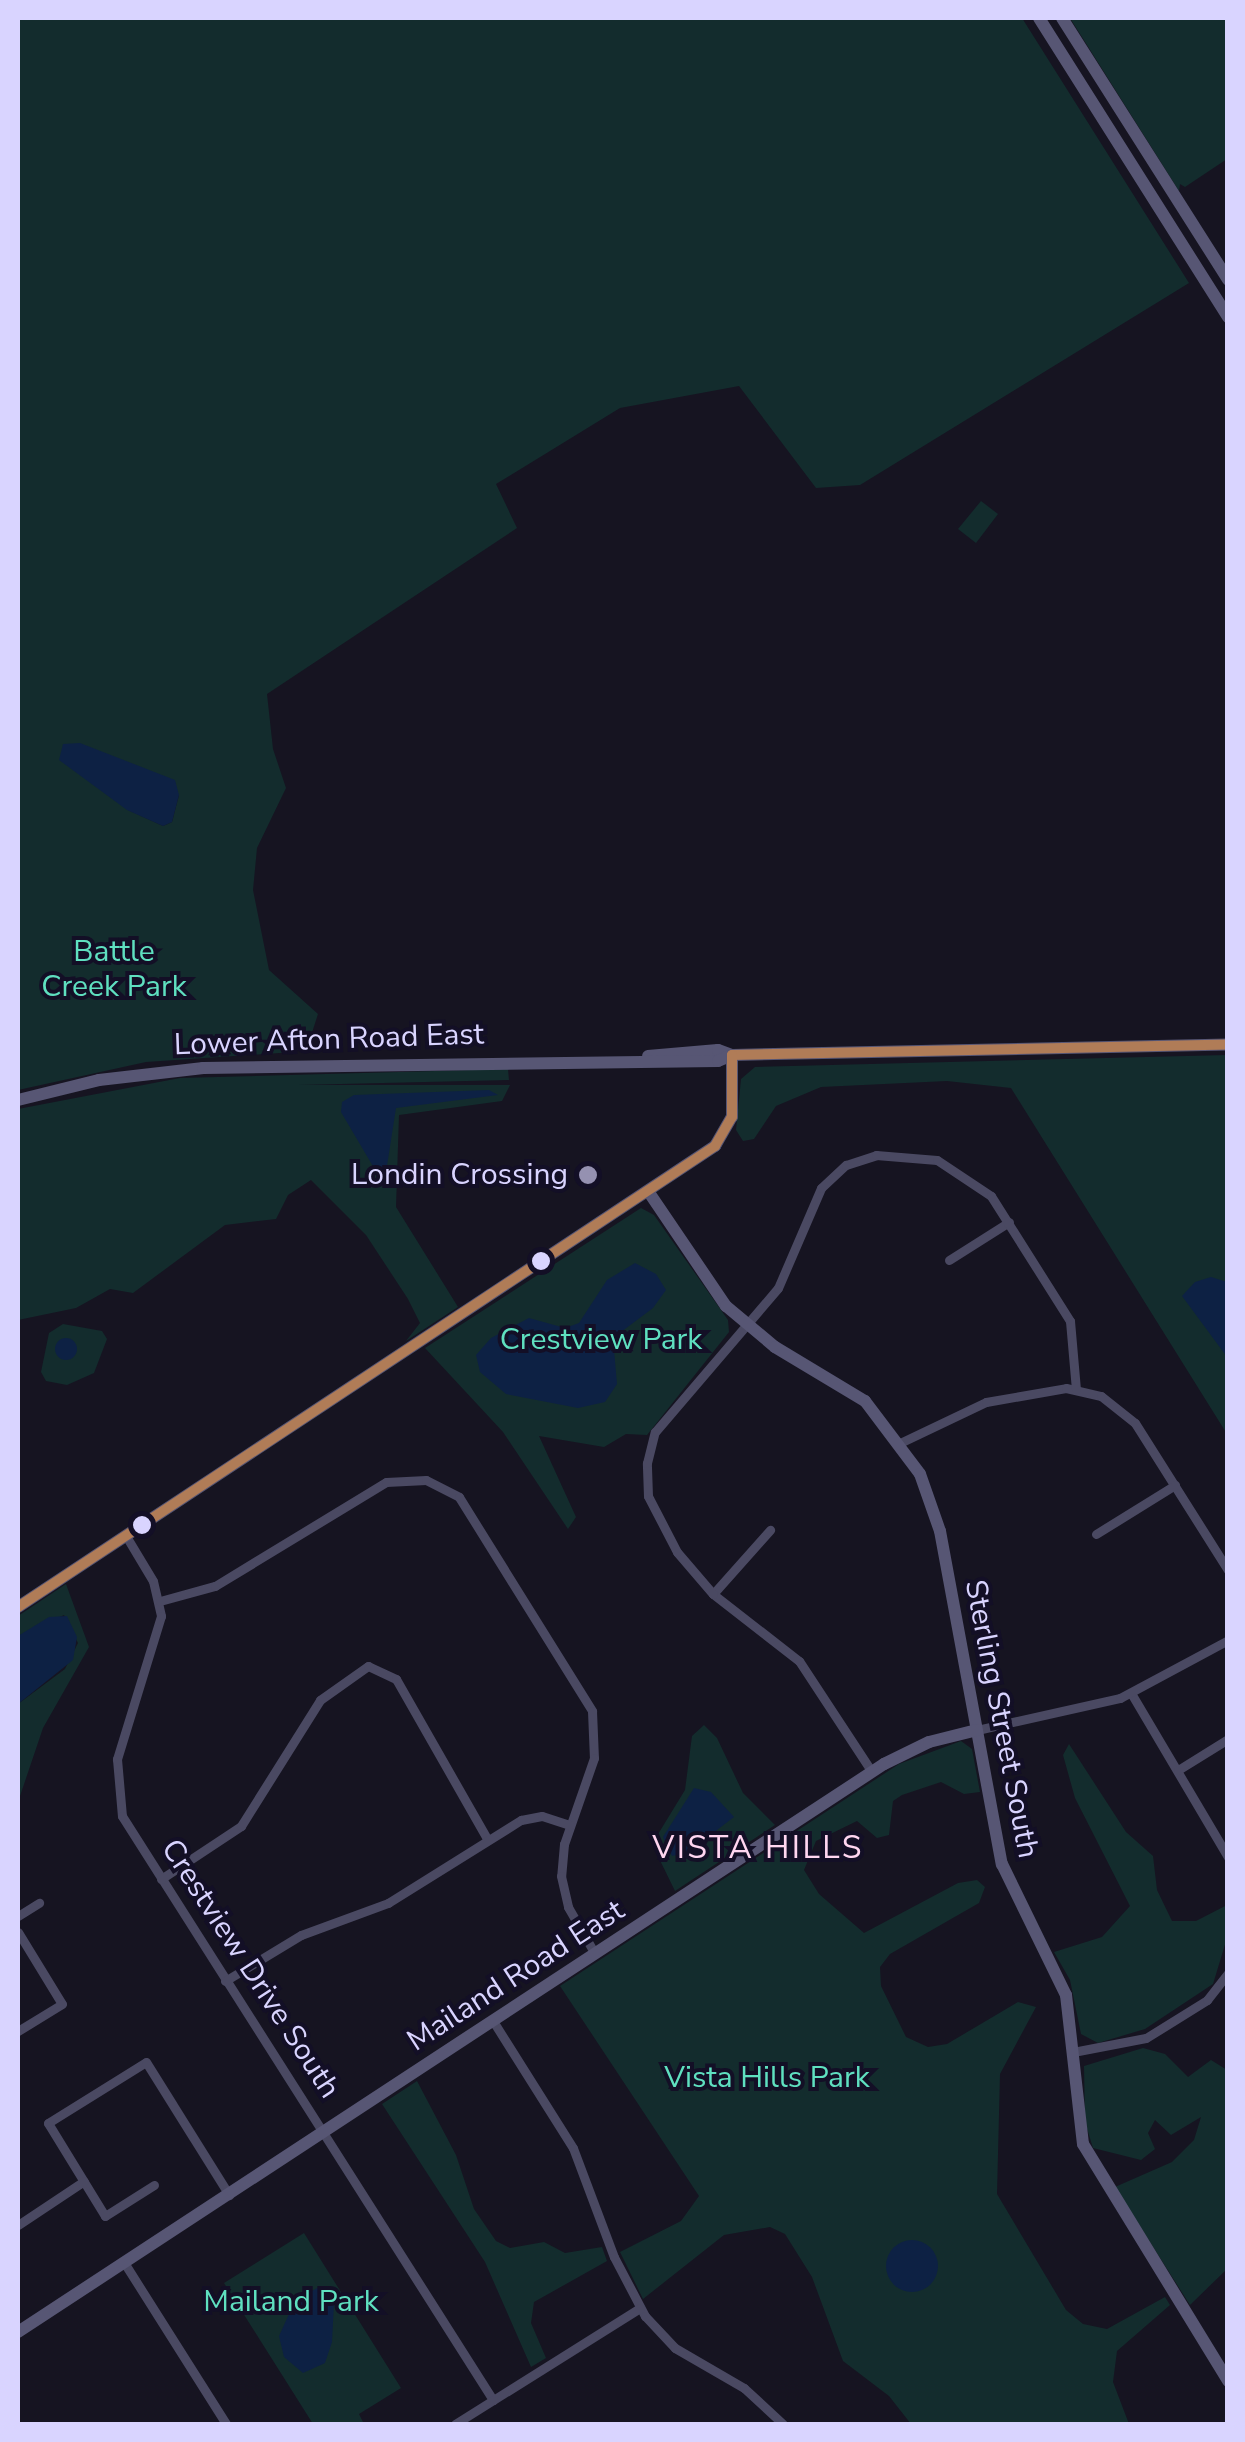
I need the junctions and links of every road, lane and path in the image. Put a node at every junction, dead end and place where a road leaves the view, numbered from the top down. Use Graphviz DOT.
graph roads {
  1 [pos="1039,18"];
  2 [pos="1062,18"];
  3 [pos="1228,280"];
  4 [pos="1228,318"];
  5 [pos="1228,1045"];
  6 [pos="732,1055"];
  7 [pos="18,1100"];
  8 [pos="648,1192"];
  9 [pos="1009,1222"];
  10 [pos="949,1260"];
  11 [pos="747,1326"];
  12 [pos="1076,1389"];
  13 [pos="902,1442"];
  14 [pos="1174,1485"];
  15 [pos="770,1530"];
  16 [pos="1096,1534"];
  17 [pos="126,1536"];
  18 [pos="1228,1570"];
  19 [pos="714,1594"];
  20 [pos="160,1601"];
  21 [pos="18,1608"];
  22 [pos="1228,1640"];
  23 [pos="1130,1694"];
  24 [pos="976,1730"];
  25 [pos="1228,1739"];
  26 [pos="1178,1770"];
  27 [pos="872,1772"];
  28 [pos="570,1825"];
  29 [pos="488,1840"];
  30 [pos="1228,1858"];
  31 [pos="162,1879"];
  32 [pos="39,1903"];
  33 [pos="18,1916"];
  34 [pos="18,1932"];
  35 [pos="596,1954"];
  36 [pos="1228,1973"];
  37 [pos="225,1981"];
  38 [pos="493,2022"];
  39 [pos="18,2032"];
  40 [pos="1073,2052"];
  41 [pos="325,2132"];
  42 [pos="84,2181"];
  43 [pos="154,2186"];
  44 [pos="229,2196"];
  45 [pos="18,2225"];
  46 [pos="125,2264"];
  47 [pos="640,2308"];
  48 [pos="18,2332"];
  49 [pos="1228,2381"];
  50 [pos="494,2400"];
  51 [pos="226,2424"];
  52 [pos="454,2424"];
  53 [pos="783,2424"];
  1 -- 4 [label="street"];
  2 -- 3 [label="street"];
  5 -- 6 [label="street, Lower Afton Road East"];
  6 -- 7 [label="street, Lower Afton Road East"];
  6 -- 8 [label="street"];
  8 -- 11 [label="street, Sterling Street South"];
  8 -- 17 [label="street"];
  9 -- 10 [label="street"];
  9 -- 11 [label="street"];
  9 -- 12 [label="street"];
  11 -- 13 [label="street, Sterling Street South"];
  11 -- 19 [label="street"];
  12 -- 13 [label="street"];
  12 -- 14 [label="street"];
  13 -- 24 [label="street, Sterling Street South"];
  14 -- 16 [label="street"];
  14 -- 18 [label="street"];
  15 -- 19 [label="street"];
  17 -- 20 [label="street"];
  17 -- 21 [label="street"];
  19 -- 27 [label="street"];
  20 -- 28 [label="street"];
  20 -- 31 [label="street, Crestview Drive South"];
  22 -- 23 [label="street, Mailand Road East"];
  23 -- 24 [label="street, Mailand Road East"];
  23 -- 26 [label="street"];
  24 -- 27 [label="street, Mailand Road East"];
  24 -- 40 [label="street, Sterling Street South"];
  25 -- 26 [label="street"];
  26 -- 30 [label="street"];
  27 -- 35 [label="street, Mailand Road East"];
  28 -- 29 [label="street"];
  28 -- 35 [label="street"];
  29 -- 31 [label="street"];
  29 -- 37 [label="street"];
  31 -- 37 [label="street, Crestview Drive South"];
  32 -- 33 [label="street"];
  34 -- 39 [label="street"];
  35 -- 38 [label="street, Mailand Road East"];
  36 -- 40 [label="street"];
  37 -- 41 [label="street, Crestview Drive South"];
  38 -- 41 [label="street, Mailand Road East"];
  38 -- 47 [label="street"];
  40 -- 49 [label="street, Sterling Street South"];
  41 -- 44 [label="street, Mailand Road East"];
  41 -- 50 [label="street, Crestview Drive South"];
  42 -- 43 [label="street"];
  42 -- 44 [label="street"];
  42 -- 45 [label="street"];
  44 -- 46 [label="street, Mailand Road East"];
  46 -- 48 [label="street, Mailand Road East"];
  46 -- 51 [label="street"];
  47 -- 50 [label="street"];
  47 -- 53 [label="street"];
  50 -- 52 [label="street"];
}
